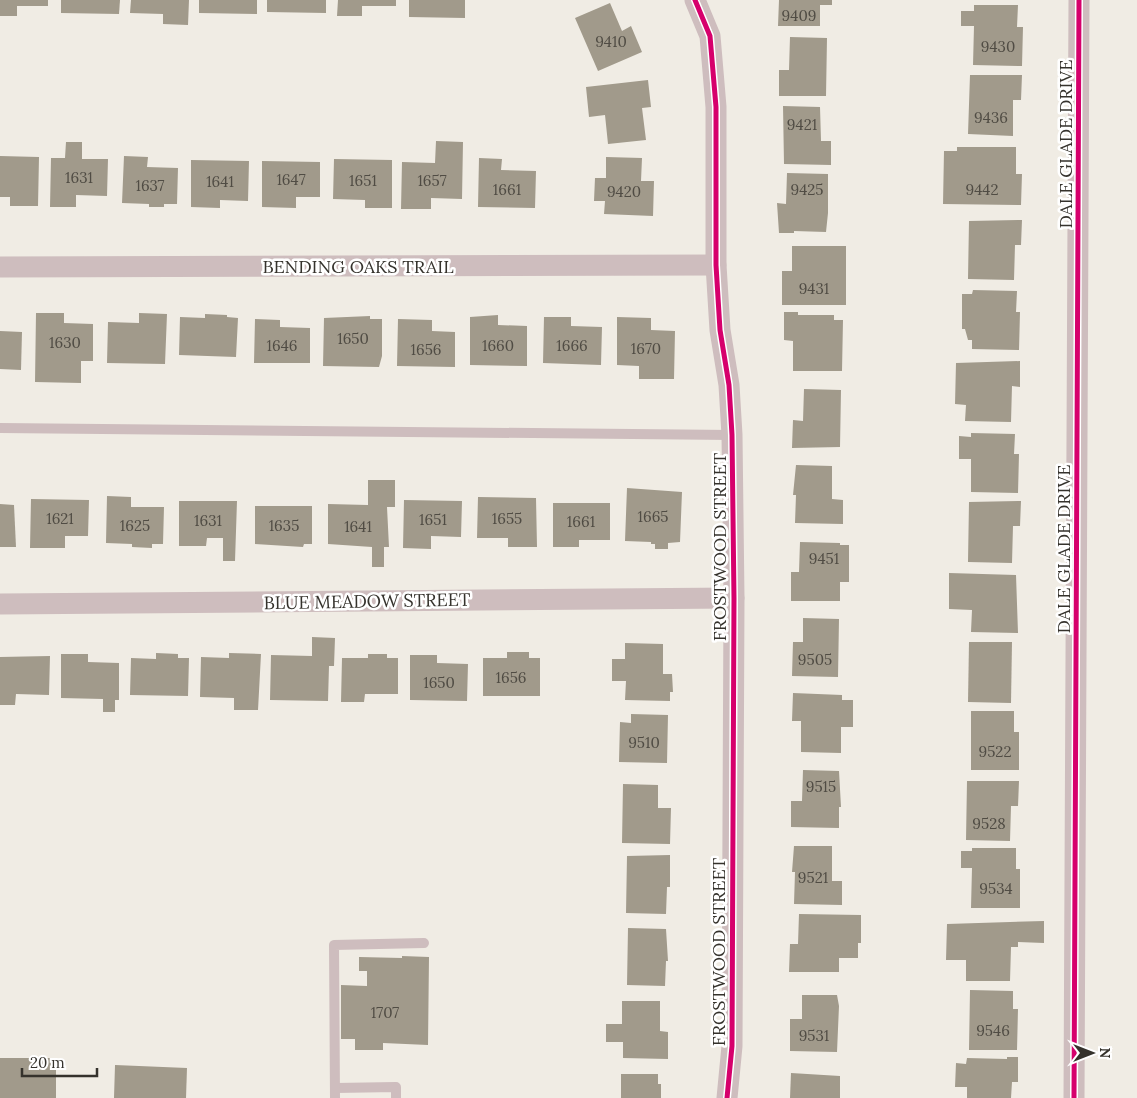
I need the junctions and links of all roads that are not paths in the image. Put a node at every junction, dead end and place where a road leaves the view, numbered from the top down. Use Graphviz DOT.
graph roads {
  1 [pos="695,0"];
  2 [pos="1079,0"];
  3 [pos="716,265"];
  4 [pos="0,267"];
  5 [pos="0,428"];
  6 [pos="732,435"];
  7 [pos="734,598"];
  8 [pos="0,604"];
  9 [pos="424,942"];
  10 [pos="335,1093"];
  11 [pos="396,1098"];
  12 [pos="727,1098"];
  13 [pos="1074,1098"];
  1 -- 3 [label="street, FROSTWOOD STREET"];
  2 -- 13 [label="street, DALE GLADE DRIVE"];
  3 -- 4 [label="street, BENDING OAKS TRAIL"];
  3 -- 6 [label="street, FROSTWOOD STREET"];
  5 -- 6 [label="lane"];
  6 -- 7 [label="street, FROSTWOOD STREET"];
  7 -- 8 [label="street, BLUE MEADOW STREET"];
  7 -- 12 [label="street, FROSTWOOD STREET"];
  9 -- 10 [label="lane"];
  10 -- 11 [label="lane"];
}
